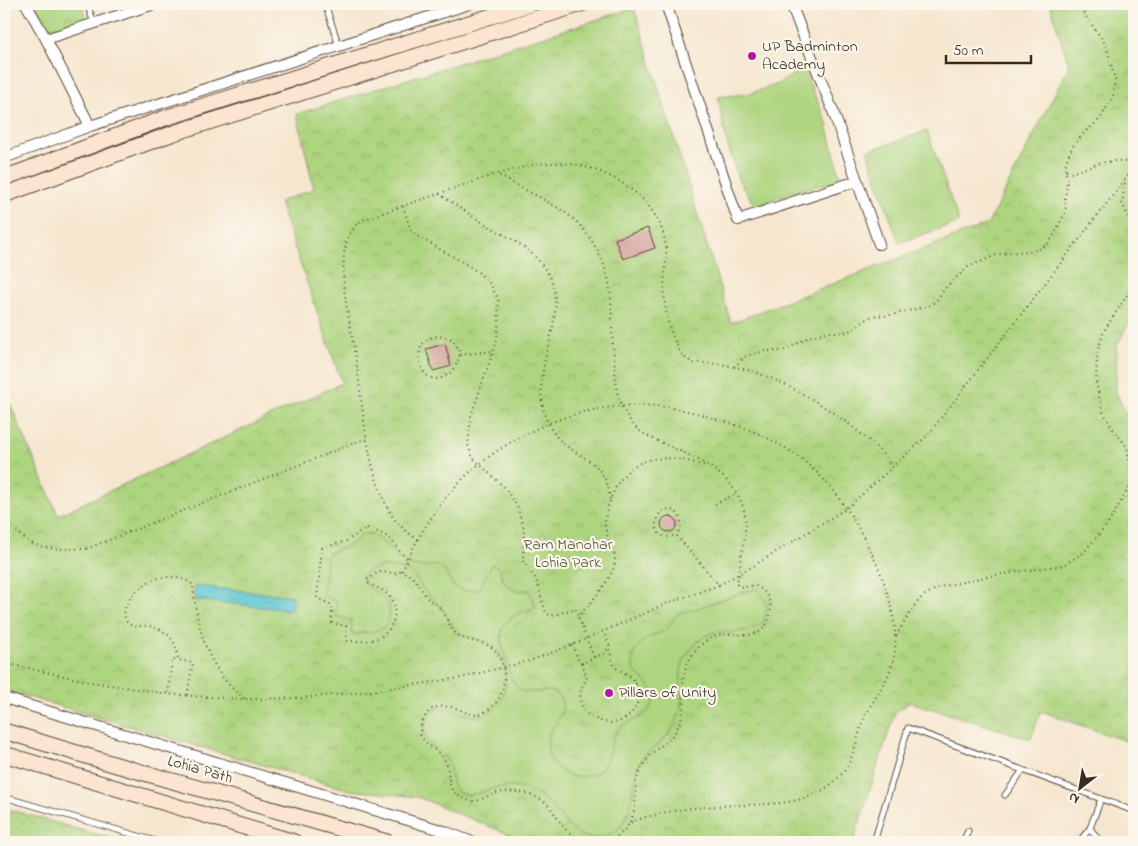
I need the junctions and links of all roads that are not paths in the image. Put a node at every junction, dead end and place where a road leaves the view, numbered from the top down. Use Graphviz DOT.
graph roads {
  1 [pos="26,4"];
  2 [pos="87,4"];
  3 [pos="154,4"];
  4 [pos="325,4"];
  5 [pos="469,4"];
  6 [pos="530,4"];
  7 [pos="581,4"];
  8 [pos="666,4"];
  9 [pos="792,4"];
  10 [pos="137,6"];
  11 [pos="94,23"];
  12 [pos="46,38"];
  13 [pos="339,46"];
  14 [pos="90,126"];
  15 [pos="4,158"];
  16 [pos="5,174"];
  17 [pos="857,180"];
  18 [pos="9,193"];
  19 [pos="879,244"];
  20 [pos="4,698"];
  21 [pos="4,731"];
  22 [pos="4,754"];
  23 [pos="1023,770"];
  24 [pos="1005,795"];
  25 [pos="4,798"];
  26 [pos="1101,799"];
  27 [pos="1134,811"];
  28 [pos="1090,828"];
  29 [pos="968,831"];
  30 [pos="159,842"];
  31 [pos="294,842"];
  32 [pos="387,842"];
  33 [pos="472,842"];
  34 [pos="874,842"];
  35 [pos="963,842"];
  36 [pos="1079,842"];
  37 [pos="1100,842"];
  1 -- 12 [label="street"];
  2 -- 11 [label="lane"];
  3 -- 10 [label="street"];
  4 -- 13 [label="lane"];
  5 -- 13 [label="street"];
  6 -- 16 [label="street"];
  7 -- 18 [label="street"];
  8 -- 17 [label="street"];
  9 -- 17 [label="street"];
  10 -- 11 [label="street"];
  11 -- 12 [label="street"];
  12 -- 14 [label="street"];
  13 -- 14 [label="street"];
  14 -- 15 [label="street"];
  16 -- 18 [label="lane"];
  17 -- 19 [label="street"];
  20 -- 33 [label="street"];
  21 -- 32 [label="street, Lohia Path"];
  22 -- 31 [label="street"];
  23 -- 24 [label="lane"];
  23 -- 26 [label="lane"];
  23 -- 34 [label="lane"];
  25 -- 30 [label="lane"];
  26 -- 27 [label="lane"];
  26 -- 28 [label="lane"];
  28 -- 36 [label="lane"];
  28 -- 37 [label="lane"];
  29 -- 35 [label="lane"];
}
